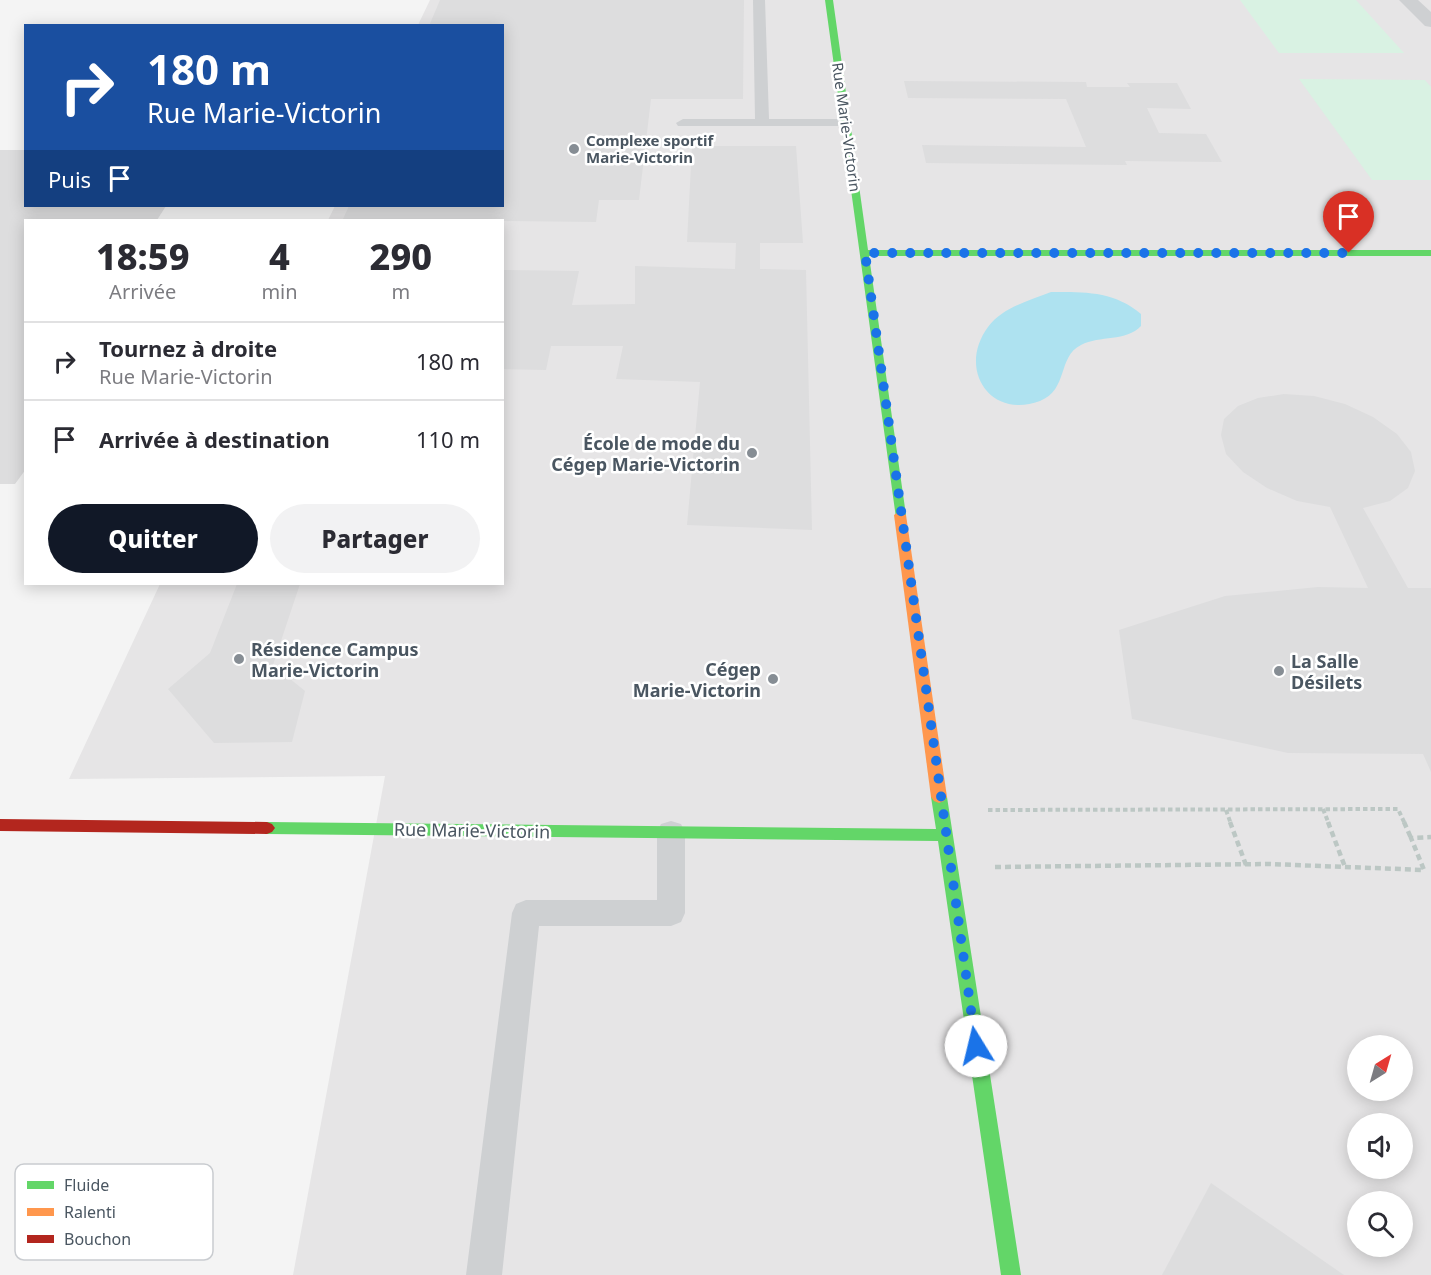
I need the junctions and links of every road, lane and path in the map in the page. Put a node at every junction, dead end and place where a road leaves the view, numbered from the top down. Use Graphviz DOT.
graph roads {
  1 [pos="759,0"];
  2 [pos="829,0"];
  3 [pos="1408,0"];
  4 [pos="1431,22"];
  5 [pos="683,123"];
  6 [pos="762,123"];
  7 [pos="846,123"];
  8 [pos="865,253"];
  9 [pos="1431,253"];
  10 [pos="1323,809"];
  11 [pos="988,810"];
  12 [pos="1226,810"];
  13 [pos="0,825"];
  14 [pos="671,832"];
  15 [pos="944,835"];
  16 [pos="1431,837"];
  17 [pos="1411,838"];
  18 [pos="1246,865"];
  19 [pos="995,867"];
  20 [pos="1345,867"];
  21 [pos="484,1275"];
  22 [pos="1011,1275"];
  1 -- 6 [label="lane"];
  2 -- 7 [label="street, Rue Marie-Victorin"];
  3 -- 4 [label="street"];
  5 -- 6 [label="lane"];
  6 -- 7 [label="lane"];
  7 -- 8 [label="street, Rue Marie-Victorin"];
  8 -- 9 [label="street"];
  8 -- 15 [label="street, Rue Marie-Victorin"];
  10 -- 12 [label="path"];
  10 -- 17 [label="path"];
  10 -- 20 [label="path"];
  11 -- 12 [label="path"];
  12 -- 18 [label="path"];
  13 -- 14 [label="street, Rue Marie-Victorin"];
  14 -- 15 [label="street, Rue Marie-Victorin"];
  14 -- 21 [label="lane"];
  15 -- 22 [label="street, Rue Marie-Victorin"];
  16 -- 17 [label="path"];
  17 -- 20 [label="path"];
  18 -- 19 [label="path"];
  18 -- 20 [label="path"];
}
